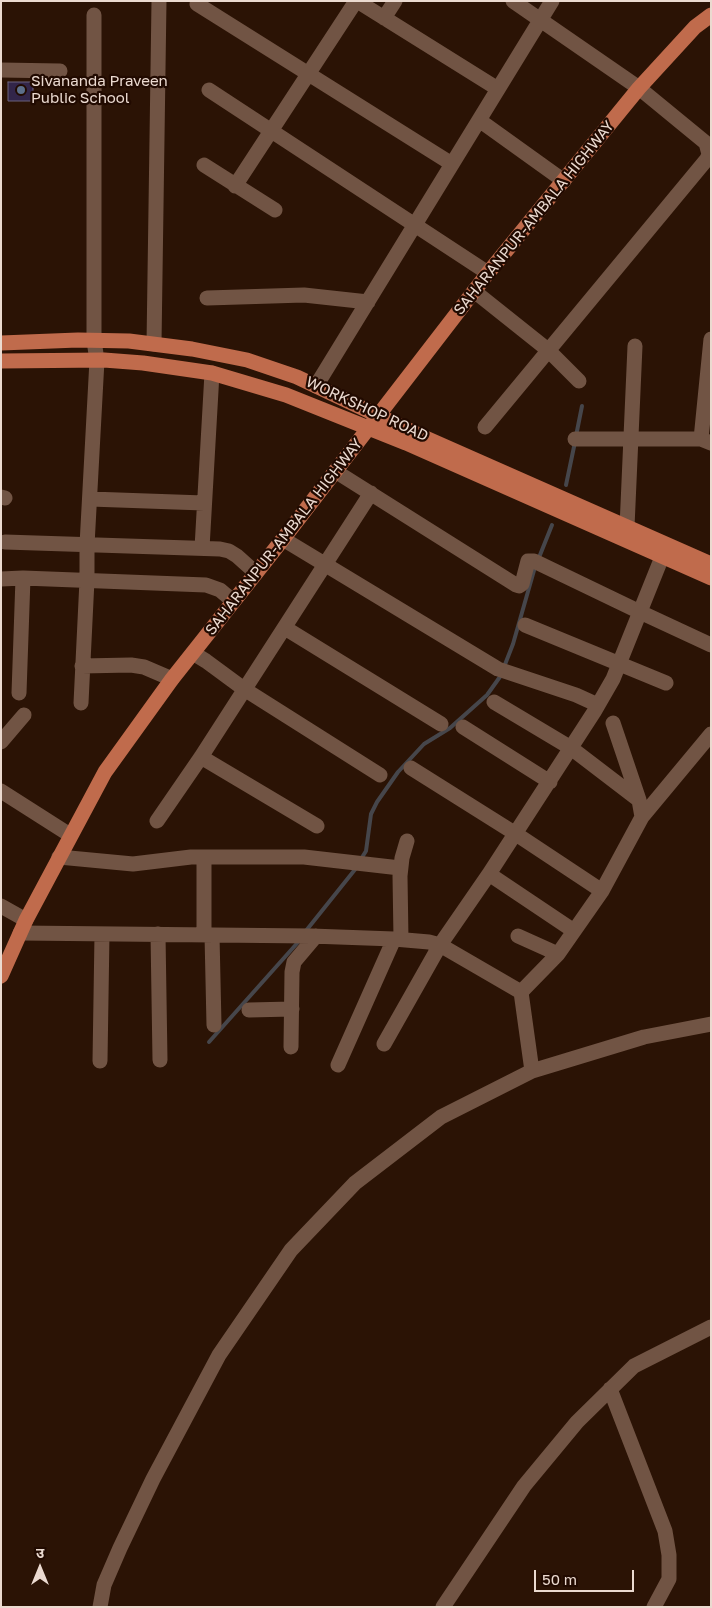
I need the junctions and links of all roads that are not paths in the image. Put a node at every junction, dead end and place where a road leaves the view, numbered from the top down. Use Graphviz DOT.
graph roads {
  1 [pos="159,1"];
  2 [pos="356,1"];
  3 [pos="394,1"];
  4 [pos="513,1"];
  5 [pos="552,1"];
  6 [pos="197,4"];
  7 [pos="94,15"];
  8 [pos="711,15"];
  9 [pos="384,18"];
  10 [pos="541,20"];
  11 [pos="1,70"];
  12 [pos="60,71"];
  13 [pos="308,74"];
  14 [pos="639,88"];
  15 [pos="498,89"];
  16 [pos="209,90"];
  17 [pos="479,120"];
  18 [pos="271,132"];
  19 [pos="452,164"];
  20 [pos="204,165"];
  21 [pos="564,181"];
  22 [pos="235,186"];
  23 [pos="275,210"];
  24 [pos="415,224"];
  25 [pos="488,273"];
  26 [pos="474,291"];
  27 [pos="207,298"];
  28 [pos="368,302"];
  29 [pos="711,339"];
  30 [pos="94,341"];
  31 [pos="1,343"];
  32 [pos="154,344"];
  33 [pos="635,346"];
  34 [pos="548,350"];
  35 [pos="97,360"];
  36 [pos="1,361"];
  37 [pos="709,366"];
  38 [pos="212,373"];
  39 [pos="579,381"];
  40 [pos="316,386"];
  41 [pos="374,422"];
  42 [pos="485,427"];
  43 [pos="631,438"];
  44 [pos="576,439"];
  45 [pos="706,441"];
  46 [pos="335,471"];
  47 [pos="371,493"];
  48 [pos="90,499"];
  49 [pos="204,503"];
  50 [pos="627,527"];
  51 [pos="283,539"];
  52 [pos="5,542"];
  53 [pos="87,545"];
  54 [pos="202,548"];
  55 [pos="662,557"];
  56 [pos="325,564"];
  57 [pos="711,564"];
  58 [pos="256,572"];
  59 [pos="1,578"];
  60 [pos="23,578"];
  61 [pos="711,578"];
  62 [pos="87,580"];
  63 [pos="233,601"];
  64 [pos="640,612"];
  65 [pos="525,625"];
  66 [pos="285,628"];
  67 [pos="711,645"];
  68 [pos="193,653"];
  69 [pos="619,664"];
  70 [pos="82,666"];
  71 [pos="172,679"];
  72 [pos="666,683"];
  73 [pos="244,689"];
  74 [pos="19,692"];
  75 [pos="494,702"];
  76 [pos="81,703"];
  77 [pos="598,705"];
  78 [pos="24,714"];
  79 [pos="613,723"];
  80 [pos="441,724"];
  81 [pos="463,727"];
  82 [pos="711,734"];
  83 [pos="1,742"];
  84 [pos="571,748"];
  85 [pos="201,757"];
  86 [pos="411,768"];
  87 [pos="380,775"];
  88 [pos="550,782"];
  89 [pos="1,791"];
  90 [pos="639,800"];
  91 [pos="642,817"];
  92 [pos="157,821"];
  93 [pos="317,826"];
  94 [pos="516,834"];
  95 [pos="70,835"];
  96 [pos="408,841"];
  97 [pos="59,857"];
  98 [pos="204,857"];
  99 [pos="400,868"];
  100 [pos="489,874"];
  101 [pos="602,891"];
  102 [pos="1,906"];
  103 [pos="23,926"];
  104 [pos="574,931"];
  105 [pos="102,934"];
  106 [pos="158,934"];
  107 [pos="208,935"];
  108 [pos="313,936"];
  109 [pos="518,936"];
  110 [pos="397,939"];
  111 [pos="440,945"];
  112 [pos="558,954"];
  113 [pos="1,976"];
  114 [pos="522,992"];
  115 [pos="292,1009"];
  116 [pos="249,1010"];
  117 [pos="711,1024"];
  118 [pos="214,1025"];
  119 [pos="384,1044"];
  120 [pos="291,1048"];
  121 [pos="160,1060"];
  122 [pos="100,1062"];
  123 [pos="338,1065"];
  124 [pos="532,1071"];
  125 [pos="711,1327"];
  126 [pos="610,1389"];
  127 [pos="100,1607"];
  128 [pos="443,1607"];
  129 [pos="654,1607"];
  1 -- 32 [label="street"];
  2 -- 9 [label="street"];
  2 -- 13 [label="street"];
  3 -- 9 [label="street"];
  4 -- 10 [label="street"];
  5 -- 10 [label="street"];
  6 -- 13 [label="street"];
  7 -- 30 [label="street"];
  8 -- 14 [label="main road, SAHARANPUR-AMBALA HIGHWAY"];
  9 -- 15 [label="street"];
  10 -- 14 [label="street"];
  10 -- 15 [label="street"];
  11 -- 12 [label="street"];
  13 -- 18 [label="street"];
  13 -- 19 [label="street"];
  14 -- 21 [label="main road, SAHARANPUR-AMBALA HIGHWAY"];
  14 -- 34 [label="street"];
  15 -- 17 [label="street"];
  16 -- 18 [label="street"];
  17 -- 19 [label="street"];
  17 -- 21 [label="street"];
  18 -- 22 [label="street"];
  18 -- 24 [label="street"];
  19 -- 24 [label="street"];
  20 -- 22 [label="street"];
  21 -- 25 [label="main road, SAHARANPUR-AMBALA HIGHWAY"];
  22 -- 23 [label="street"];
  24 -- 25 [label="street"];
  24 -- 28 [label="street"];
  25 -- 26 [label="main road, SAHARANPUR-AMBALA HIGHWAY"];
  26 -- 34 [label="street"];
  26 -- 41 [label="main road, SAHARANPUR-AMBALA HIGHWAY"];
  27 -- 28 [label="street"];
  28 -- 40 [label="street"];
  29 -- 37 [label="street"];
  30 -- 31 [label="main road, WORKSHOP ROAD"];
  30 -- 32 [label="main road, WORKSHOP ROAD"];
  30 -- 35 [label="street"];
  32 -- 40 [label="main road, WORKSHOP ROAD"];
  33 -- 43 [label="street"];
  34 -- 39 [label="street"];
  34 -- 42 [label="street"];
  35 -- 36 [label="main road, WORKSHOP ROAD"];
  35 -- 38 [label="main road, WORKSHOP ROAD"];
  35 -- 48 [label="street"];
  37 -- 45 [label="street"];
  38 -- 41 [label="main road, WORKSHOP ROAD"];
  38 -- 49 [label="street"];
  40 -- 41 [label="main road, WORKSHOP ROAD"];
  41 -- 46 [label="main road, SAHARANPUR-AMBALA HIGHWAY"];
  41 -- 50 [label="main road, WORKSHOP ROAD"];
  41 -- 55 [label="main road, WORKSHOP ROAD"];
  43 -- 44 [label="street"];
  43 -- 45 [label="street"];
  43 -- 50 [label="street"];
  46 -- 47 [label="street"];
  46 -- 51 [label="main road, SAHARANPUR-AMBALA HIGHWAY"];
  47 -- 56 [label="street"];
  47 -- 64 [label="street"];
  48 -- 49 [label="street"];
  48 -- 53 [label="street"];
  49 -- 54 [label="street"];
  50 -- 57 [label="main road, WORKSHOP ROAD"];
  51 -- 56 [label="street"];
  51 -- 58 [label="main road, SAHARANPUR-AMBALA HIGHWAY"];
  52 -- 53 [label="street"];
  53 -- 54 [label="street"];
  53 -- 62 [label="street"];
  54 -- 58 [label="street"];
  55 -- 61 [label="main road, WORKSHOP ROAD"];
  55 -- 64 [label="street"];
  56 -- 66 [label="street"];
  56 -- 77 [label="street"];
  58 -- 63 [label="main road, SAHARANPUR-AMBALA HIGHWAY"];
  59 -- 60 [label="street"];
  60 -- 62 [label="street"];
  60 -- 74 [label="street"];
  62 -- 63 [label="street"];
  62 -- 70 [label="street"];
  63 -- 68 [label="main road, SAHARANPUR-AMBALA HIGHWAY"];
  64 -- 67 [label="street"];
  64 -- 69 [label="street"];
  65 -- 69 [label="street"];
  66 -- 73 [label="street"];
  66 -- 80 [label="street"];
  68 -- 71 [label="main road, SAHARANPUR-AMBALA HIGHWAY"];
  68 -- 73 [label="street"];
  69 -- 72 [label="street"];
  69 -- 77 [label="street"];
  70 -- 71 [label="street"];
  70 -- 76 [label="street"];
  71 -- 95 [label="main road, SAHARANPUR-AMBALA HIGHWAY"];
  73 -- 85 [label="street"];
  73 -- 87 [label="street"];
  75 -- 84 [label="street"];
  77 -- 84 [label="street"];
  78 -- 83 [label="street"];
  79 -- 90 [label="street"];
  81 -- 88 [label="street"];
  82 -- 91 [label="street"];
  84 -- 88 [label="street"];
  84 -- 90 [label="street"];
  85 -- 92 [label="street"];
  85 -- 93 [label="street"];
  86 -- 94 [label="street"];
  88 -- 94 [label="street"];
  89 -- 95 [label="street"];
  90 -- 91 [label="street"];
  91 -- 101 [label="street"];
  94 -- 100 [label="street"];
  94 -- 101 [label="street"];
  95 -- 97 [label="main road, SAHARANPUR-AMBALA HIGHWAY"];
  96 -- 99 [label="street"];
  97 -- 98 [label="street"];
  97 -- 103 [label="main road, SAHARANPUR-AMBALA HIGHWAY"];
  98 -- 99 [label="street"];
  98 -- 107 [label="street"];
  99 -- 110 [label="street"];
  100 -- 104 [label="street"];
  100 -- 111 [label="street"];
  101 -- 104 [label="street"];
  102 -- 103 [label="street"];
  103 -- 105 [label="street"];
  103 -- 113 [label="main road, SAHARANPUR-AMBALA HIGHWAY"];
  104 -- 112 [label="street"];
  105 -- 106 [label="street"];
  105 -- 122 [label="street"];
  106 -- 107 [label="street"];
  106 -- 121 [label="street"];
  107 -- 108 [label="street"];
  107 -- 118 [label="street"];
  108 -- 110 [label="street"];
  108 -- 115 [label="street"];
  109 -- 112 [label="street"];
  110 -- 111 [label="street"];
  110 -- 123 [label="street"];
  111 -- 114 [label="street"];
  111 -- 119 [label="street"];
  112 -- 114 [label="street"];
  114 -- 124 [label="street"];
  115 -- 116 [label="street"];
  115 -- 120 [label="street"];
  117 -- 124 [label="street"];
  124 -- 127 [label="street"];
  125 -- 126 [label="street"];
  126 -- 128 [label="street"];
  126 -- 129 [label="street"];
}
